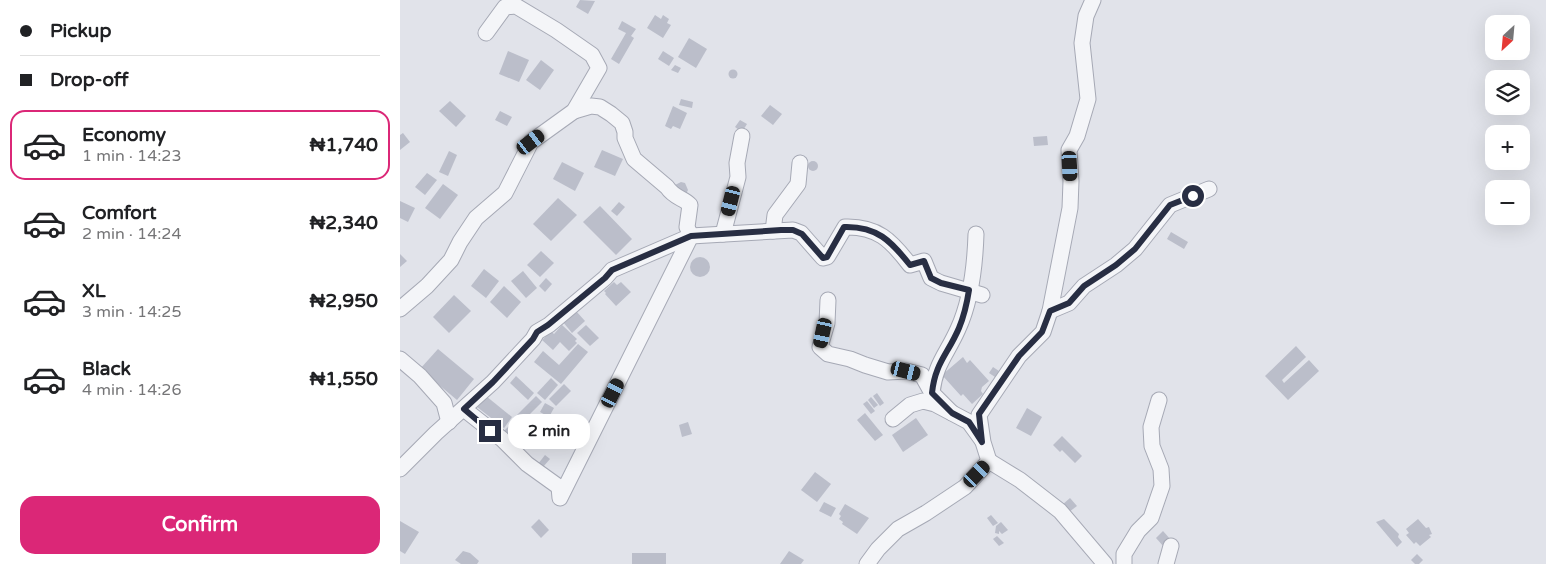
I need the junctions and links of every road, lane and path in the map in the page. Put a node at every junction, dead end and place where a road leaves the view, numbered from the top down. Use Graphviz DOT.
graph roads {
  1 [pos="1093,0"];
  2 [pos="486,34"];
  3 [pos="574,111"];
  4 [pos="742,136"];
  5 [pos="800,163"];
  6 [pos="1210,189"];
  7 [pos="773,232"];
  8 [pos="723,234"];
  9 [pos="976,234"];
  10 [pos="691,236"];
  11 [pos="976,292"];
  12 [pos="828,300"];
  13 [pos="400,309"];
  14 [pos="1050,311"];
  15 [pos="400,359"];
  16 [pos="932,393"];
  17 [pos="1159,400"];
  18 [pos="464,409"];
  19 [pos="952,413"];
  20 [pos="893,419"];
  21 [pos="449,422"];
  22 [pos="982,442"];
  23 [pos="989,462"];
  24 [pos="400,469"];
  25 [pos="1171,546"];
  26 [pos="867,564"];
  27 [pos="1105,564"];
  28 [pos="1124,564"];
  29 [pos="1166,564"];
  1 -- 14 [label="street"];
  2 -- 3 [label="street"];
  3 -- 10 [label="street"];
  3 -- 13 [label="street"];
  4 -- 8 [label="street"];
  5 -- 7 [label="street"];
  6 -- 14 [label="street"];
  7 -- 8 [label="street"];
  7 -- 11 [label="street"];
  8 -- 10 [label="street"];
  9 -- 11 [label="street"];
  10 -- 18 [label="street"];
  10 -- 18 [label="street"];
  11 -- 16 [label="street"];
  12 -- 16 [label="street"];
  14 -- 22 [label="street"];
  15 -- 21 [label="street"];
  16 -- 19 [label="street"];
  17 -- 28 [label="street"];
  18 -- 21 [label="street"];
  19 -- 20 [label="street"];
  19 -- 22 [label="street"];
  21 -- 24 [label="street"];
  22 -- 23 [label="street"];
  23 -- 26 [label="street"];
  23 -- 27 [label="street"];
  25 -- 29 [label="street"];
}
